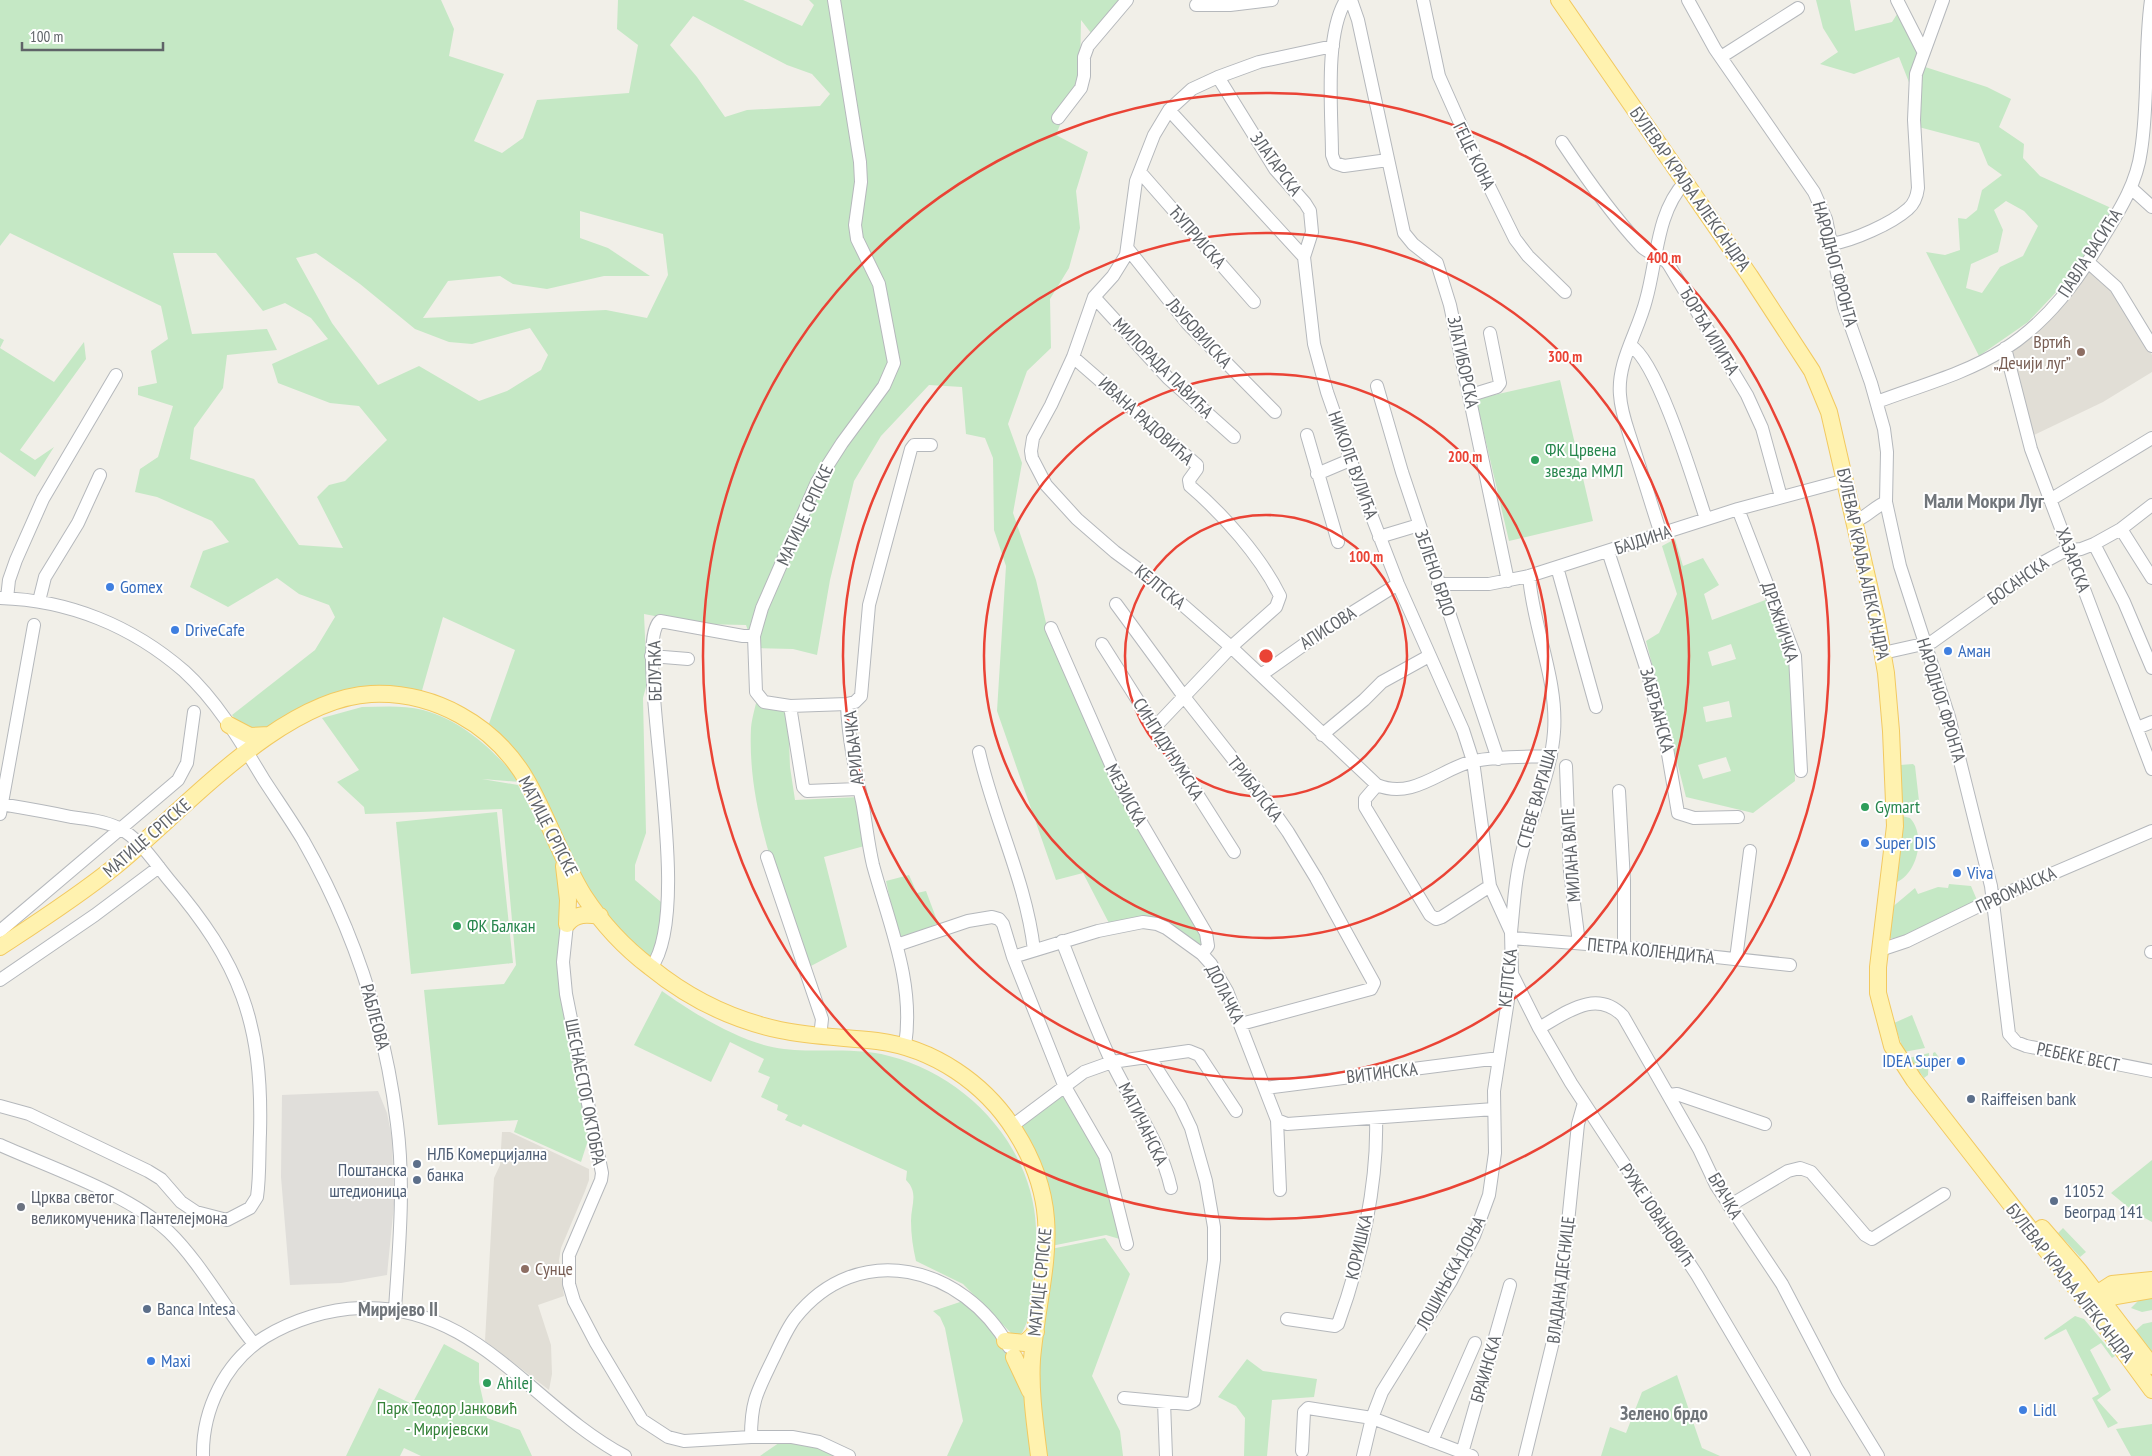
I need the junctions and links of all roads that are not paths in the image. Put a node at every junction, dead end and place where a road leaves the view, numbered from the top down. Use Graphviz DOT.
graph roads {
  1 [pos="834,0"];
  2 [pos="1127,0"];
  3 [pos="1272,0"];
  4 [pos="1346,0"];
  5 [pos="1351,0"];
  6 [pos="1423,0"];
  7 [pos="1559,0"];
  8 [pos="1688,0"];
  9 [pos="1897,0"];
  10 [pos="1943,0"];
  11 [pos="2151,0"];
  12 [pos="1196,5"];
  13 [pos="1798,8"];
  14 [pos="1333,46"];
  15 [pos="1923,51"];
  16 [pos="1721,57"];
  17 [pos="1218,77"];
  18 [pos="2150,82"];
  19 [pos="1168,110"];
  20 [pos="1058,118"];
  21 [pos="1562,142"];
  22 [pos="2147,154"];
  23 [pos="1388,160"];
  24 [pos="1140,172"];
  25 [pos="1686,182"];
  26 [pos="2131,188"];
  27 [pos="2152,208"];
  28 [pos="1832,244"];
  29 [pos="1128,249"];
  30 [pos="1654,255"];
  31 [pos="1304,257"];
  32 [pos="2088,262"];
  33 [pos="1565,292"];
  34 [pos="1094,297"];
  35 [pos="1254,302"];
  36 [pos="1490,333"];
  37 [pos="1631,346"];
  38 [pos="2152,346"];
  39 [pos="2005,348"];
  40 [pos="1073,357"];
  41 [pos="116,374"];
  42 [pos="1377,386"];
  43 [pos="1471,395"];
  44 [pos="1877,402"];
  45 [pos="1275,412"];
  46 [pos="1307,435"];
  47 [pos="1234,437"];
  48 [pos="2152,438"];
  49 [pos="931,445"];
  50 [pos="1350,460"];
  51 [pos="1317,474"];
  52 [pos="100,475"];
  53 [pos="1846,480"];
  54 [pos="1781,497"];
  55 [pos="2050,500"];
  56 [pos="1886,502"];
  57 [pos="2152,505"];
  58 [pos="1738,509"];
  59 [pos="1706,519"];
  60 [pos="1855,521"];
  61 [pos="1419,525"];
  62 [pos="2121,529"];
  63 [pos="1661,534"];
  64 [pos="1379,537"];
  65 [pos="1338,542"];
  66 [pos="2094,544"];
  67 [pos="2070,550"];
  68 [pos="1608,551"];
  69 [pos="1557,567"];
  70 [pos="1529,576"];
  71 [pos="2152,578"];
  72 [pos="1508,581"];
  73 [pos="1398,584"];
  74 [pos="1438,584"];
  75 [pos="3,598"];
  76 [pos="39,602"];
  77 [pos="1116,604"];
  78 [pos="34,626"];
  79 [pos="1050,628"];
  80 [pos="754,636"];
  81 [pos="1102,644"];
  82 [pos="1925,644"];
  83 [pos="1231,647"];
  84 [pos="1883,654"];
  85 [pos="651,656"];
  86 [pos="1429,656"];
  87 [pos="688,659"];
  88 [pos="2152,668"];
  89 [pos="1261,675"];
  90 [pos="1185,698"];
  91 [pos="847,704"];
  92 [pos="790,706"];
  93 [pos="1596,706"];
  94 [pos="194,712"];
  95 [pos="2152,722"];
  96 [pos="229,725"];
  97 [pos="1154,728"];
  98 [pos="2137,728"];
  99 [pos="269,735"];
  100 [pos="1322,735"];
  101 [pos="979,752"];
  102 [pos="248,753"];
  103 [pos="1551,756"];
  104 [pos="1498,759"];
  105 [pos="1473,762"];
  106 [pos="1566,766"];
  107 [pos="2152,769"];
  108 [pos="1801,771"];
  109 [pos="1378,785"];
  110 [pos="858,789"];
  111 [pos="1619,791"];
  112 [pos="0,807"];
  113 [pos="1738,817"];
  114 [pos="121,829"];
  115 [pos="2152,831"];
  116 [pos="140,846"];
  117 [pos="1750,851"];
  118 [pos="1234,852"];
  119 [pos="767,857"];
  120 [pos="564,859"];
  121 [pos="159,868"];
  122 [pos="1490,886"];
  123 [pos="585,897"];
  124 [pos="1993,899"];
  125 [pos="600,916"];
  126 [pos="569,917"];
  127 [pos="0,931"];
  128 [pos="1512,935"];
  129 [pos="1062,941"];
  130 [pos="1579,943"];
  131 [pos="896,945"];
  132 [pos="0,947"];
  133 [pos="1624,947"];
  134 [pos="1034,950"];
  135 [pos="1880,950"];
  136 [pos="1202,954"];
  137 [pos="1013,957"];
  138 [pos="1736,959"];
  139 [pos="1790,965"];
  140 [pos="651,968"];
  141 [pos="1512,974"];
  142 [pos="0,980"];
  143 [pos="1241,1024"];
  144 [pos="1539,1028"];
  145 [pos="2009,1034"];
  146 [pos="820,1036"];
  147 [pos="905,1046"];
  148 [pos="1150,1058"];
  149 [pos="1498,1058"];
  150 [pos="1112,1062"];
  151 [pos="2152,1071"];
  152 [pos="1064,1085"];
  153 [pos="1265,1088"];
  154 [pos="1669,1095"];
  155 [pos="1584,1103"];
  156 [pos="0,1106"];
  157 [pos="1494,1109"];
  158 [pos="1236,1111"];
  159 [pos="1376,1118"];
  160 [pos="1277,1120"];
  161 [pos="1765,1124"];
  162 [pos="1012,1126"];
  163 [pos="0,1145"];
  164 [pos="1989,1175"];
  165 [pos="1171,1188"];
  166 [pos="1280,1190"];
  167 [pos="1944,1194"];
  168 [pos="1730,1206"];
  169 [pos="1127,1244"];
  170 [pos="2080,1272"];
  171 [pos="2112,1284"];
  172 [pos="1510,1285"];
  173 [pos="2149,1287"];
  174 [pos="2093,1300"];
  175 [pos="394,1309"];
  176 [pos="1287,1319"];
  177 [pos="2124,1330"];
  178 [pos="1036,1332"];
  179 [pos="1005,1341"];
  180 [pos="1475,1343"];
  181 [pos="254,1344"];
  182 [pos="1014,1357"];
  183 [pos="1032,1358"];
  184 [pos="2152,1366"];
  185 [pos="2152,1390"];
  186 [pos="1033,1398"];
  187 [pos="1124,1398"];
  188 [pos="1164,1402"];
  189 [pos="1372,1418"];
  190 [pos="751,1437"];
  191 [pos="1432,1441"];
  192 [pos="1302,1451"];
  193 [pos="1467,1454"];
  194 [pos="203,1456"];
  195 [pos="625,1456"];
  196 [pos="849,1456"];
  197 [pos="1039,1456"];
  198 [pos="1166,1456"];
  199 [pos="1363,1456"];
  200 [pos="1525,1456"];
  201 [pos="1804,1456"];
  202 [pos="1878,1456"];
  1 -- 80 [label="street, МАТИЦЕ СРПСКЕ"];
  2 -- 20 [label="street"];
  3 -- 12 [label="street"];
  4 -- 14 [label="street"];
  5 -- 23 [label="street, ЗЛАТИБОРСКА"];
  6 -- 33 [label="street, ГЕЦЕ КОНА"];
  7 -- 25 [label="main road, БУЛЕВАР КРАЉА АЛЕКСАНДРА"];
  8 -- 16 [label="street, НАРОДНОГ ФРОНТА"];
  9 -- 15 [label="street"];
  10 -- 15 [label="street"];
  11 -- 18 [label="street, ПАВЛА ВАСИЋА"];
  13 -- 16 [label="street"];
  14 -- 17 [label="street"];
  14 -- 23 [label="street"];
  15 -- 28 [label="street"];
  16 -- 28 [label="street, НАРОДНОГ ФРОНТА"];
  17 -- 19 [label="street"];
  17 -- 31 [label="street, ЗЛАТАРСКА"];
  18 -- 22 [label="street, ПАВЛА ВАСИЋА"];
  19 -- 24 [label="street"];
  19 -- 31 [label="street"];
  21 -- 30 [label="street, ЂОРЂА ИЛИЋА"];
  22 -- 26 [label="street, ПАВЛА ВАСИЋА"];
  23 -- 43 [label="street, ЗЛАТИБОРСКА"];
  24 -- 29 [label="street"];
  24 -- 35 [label="street, ЋУПРИЈСКА"];
  25 -- 30 [label="street"];
  25 -- 53 [label="main road, БУЛЕВАР КРАЉА АЛЕКСАНДРА"];
  26 -- 27 [label="street"];
  26 -- 32 [label="street, ПАВЛА ВАСИЋА"];
  28 -- 44 [label="street, НАРОДНОГ ФРОНТА"];
  29 -- 34 [label="street"];
  29 -- 45 [label="street, ЉУБОВИЈСКА"];
  30 -- 37 [label="street"];
  30 -- 54 [label="street, ЂОРЂА ИЛИЋА"];
  31 -- 50 [label="street, НИКОЛЕ ВУЛИЋА"];
  32 -- 38 [label="street"];
  32 -- 39 [label="street, ПАВЛА ВАСИЋА"];
  34 -- 40 [label="street, КЕЛТСКА"];
  34 -- 47 [label="street, МИЛОРАДА ПАВИЋА"];
  36 -- 43 [label="street"];
  37 -- 59 [label="street"];
  37 -- 63 [label="street"];
  39 -- 44 [label="street, ПАВЛА ВАСИЋА"];
  39 -- 55 [label="street, ХАЗАРСКА"];
  40 -- 83 [label="street, КЕЛТСКА"];
  40 -- 83 [label="street, ИВАНА РАДОВИЋА"];
  41 -- 75 [label="street"];
  42 -- 61 [label="street, ЗЕЛЕНО БРДО"];
  43 -- 72 [label="street, ЗЛАТИБОРСКА"];
  44 -- 56 [label="street, НАРОДНОГ ФРОНТА"];
  46 -- 51 [label="street"];
  48 -- 55 [label="street"];
  49 -- 91 [label="street, АРИЉАЧКА"];
  50 -- 51 [label="street"];
  50 -- 64 [label="street, НИКОЛЕ ВУЛИЋА"];
  51 -- 65 [label="street"];
  52 -- 76 [label="street"];
  53 -- 54 [label="street, БАЈДИНА"];
  53 -- 60 [label="main road, БУЛЕВАР КРАЉА АЛЕКСАНДРА"];
  54 -- 58 [label="street, БАЈДИНА"];
  55 -- 67 [label="street, ХАЗАРСКА"];
  56 -- 60 [label="street"];
  56 -- 82 [label="street, НАРОДНОГ ФРОНТА"];
  57 -- 62 [label="street, БОСАНСКА"];
  58 -- 59 [label="street, БАЈДИНА"];
  58 -- 108 [label="street, ДРЕЖНИЧКА"];
  59 -- 63 [label="street, БАЈДИНА"];
  60 -- 84 [label="main road, БУЛЕВАР КРАЉА АЛЕКСАНДРА"];
  61 -- 64 [label="street"];
  61 -- 74 [label="street, ЗЕЛЕНО БРДО"];
  62 -- 66 [label="street, БОСАНСКА"];
  62 -- 71 [label="street"];
  63 -- 68 [label="street, БАЈДИНА"];
  64 -- 73 [label="street, НИКОЛЕ ВУЛИЋА"];
  66 -- 67 [label="street, БОСАНСКА"];
  66 -- 88 [label="street"];
  67 -- 82 [label="street, БОСАНСКА"];
  67 -- 98 [label="street, ХАЗАРСКА"];
  68 -- 69 [label="street, БАЈДИНА"];
  68 -- 113 [label="street, ЗАБРЂАНСКА"];
  69 -- 70 [label="street, БАЈДИНА"];
  69 -- 93 [label="street"];
  70 -- 72 [label="street, БАЈДИНА"];
  70 -- 103 [label="street, СТЕВЕ ВАРГАША"];
  72 -- 74 [label="street, БАЈДИНА"];
  73 -- 86 [label="street, НИКОЛЕ ВУЛИЋА"];
  73 -- 89 [label="street, АПИСОВА"];
  74 -- 104 [label="street, ЗЕЛЕНО БРДО"];
  75 -- 76 [label="street, РАБЛЕОВА"];
  76 -- 96 [label="street, РАБЛЕОВА"];
  77 -- 90 [label="street, ТРИБАЛСКА"];
  78 -- 112 [label="street"];
  79 -- 136 [label="street, МЕЗИЈСКА"];
  80 -- 85 [label="street, БЕЛУЋКА"];
  80 -- 92 [label="street"];
  81 -- 97 [label="street, СИНГИДУНУМСКА"];
  82 -- 84 [label="street, БОСАНСКА"];
  82 -- 124 [label="street, НАРОДНОГ ФРОНТА"];
  83 -- 89 [label="street, КЕЛТСКА"];
  83 -- 90 [label="street"];
  84 -- 135 [label="main road, БУЛЕВАР КРАЉА АЛЕКСАНДРА"];
  85 -- 87 [label="street"];
  85 -- 140 [label="street, БЕЛУЋКА"];
  86 -- 100 [label="street"];
  86 -- 105 [label="street, НИКОЛЕ ВУЛИЋА"];
  89 -- 100 [label="street, КЕЛТСКА"];
  90 -- 97 [label="street"];
  90 -- 143 [label="street, ТРИБАЛСКА"];
  91 -- 92 [label="street"];
  91 -- 110 [label="street, АРИЉАЧКА"];
  92 -- 110 [label="street"];
  94 -- 114 [label="street, МАТИЦЕ СРПСКЕ"];
  95 -- 98 [label="street"];
  96 -- 99 [label="main road"];
  96 -- 102 [label="street, РАБЛЕОВА"];
  97 -- 118 [label="street, СИНГИДУНУМСКА"];
  98 -- 107 [label="street, ХАЗАРСКА"];
  99 -- 102 [label="main road, МАТИЦЕ СРПСКЕ"];
  99 -- 120 [label="main road, МАТИЦЕ СРПСКЕ"];
  100 -- 109 [label="street, КЕЛТСКА"];
  101 -- 134 [label="street"];
  102 -- 116 [label="main road, МАТИЦЕ СРПСКЕ"];
  102 -- 175 [label="street, РАБЛЕОВА"];
  103 -- 104 [label="street"];
  103 -- 128 [label="street, СТЕВЕ ВАРГАША"];
  104 -- 105 [label="street"];
  105 -- 109 [label="street"];
  105 -- 122 [label="street, НИКОЛЕ ВУЛИЋА"];
  106 -- 130 [label="street, МИЛАНА ВАПЕ"];
  109 -- 122 [label="street"];
  110 -- 131 [label="street, АРИЉАЧКА"];
  111 -- 133 [label="street"];
  112 -- 114 [label="street"];
  114 -- 116 [label="street"];
  114 -- 127 [label="street, МАТИЦЕ СРПСКЕ"];
  115 -- 124 [label="street, ПРВОМАЈСКА"];
  116 -- 121 [label="street"];
  116 -- 132 [label="main road, МАТИЦЕ СРПСКЕ"];
  117 -- 138 [label="street"];
  119 -- 146 [label="street"];
  120 -- 123 [label="main road, МАТИЦЕ СРПСКЕ"];
  120 -- 126 [label="main road"];
  121 -- 142 [label="street"];
  121 -- 156 [label="street"];
  122 -- 128 [label="street, КЕЛТСКА"];
  123 -- 125 [label="main road, МАТИЦЕ СРПСКЕ"];
  123 -- 126 [label="main road"];
  124 -- 135 [label="street, ПРВОМАЈСКА"];
  124 -- 145 [label="street, НАРОДНОГ ФРОНТА"];
  125 -- 126 [label="main road"];
  125 -- 140 [label="main road, МАТИЦЕ СРПСКЕ"];
  126 -- 190 [label="street, ШЕСНАЕСТОГ ОКТОБРА"];
  128 -- 130 [label="street, ПЕТРА КОЛЕНДИЋА"];
  128 -- 141 [label="street, КЕЛТСКА"];
  129 -- 134 [label="street, ДОЛАЧКА"];
  129 -- 136 [label="street, ДОЛАЧКА"];
  129 -- 150 [label="street, МАТИЧАНСКА"];
  130 -- 133 [label="street, ПЕТРА КОЛЕНДИЋА"];
  131 -- 137 [label="street"];
  131 -- 147 [label="street, АРИЉАЧКА"];
  133 -- 138 [label="street, ПЕТРА КОЛЕНДИЋА"];
  134 -- 137 [label="street, ДОЛАЧКА"];
  135 -- 164 [label="main road, БУЛЕВАР КРАЉА АЛЕКСАНДРА"];
  136 -- 143 [label="street, ДОЛАЧКА"];
  137 -- 152 [label="street"];
  138 -- 139 [label="street, ПЕТРА КОЛЕНДИЋА"];
  140 -- 146 [label="main road, МАТИЦЕ СРПСКЕ"];
  141 -- 144 [label="street, РУЖЕ ЈОВАНОВИЋ"];
  141 -- 149 [label="street, КЕЛТСКА"];
  143 -- 153 [label="street, ДОЛАЧКА"];
  144 -- 154 [label="street, БРАЧКА"];
  144 -- 155 [label="street, РУЖЕ ЈОВАНОВИЋ"];
  145 -- 151 [label="street, РЕБЕКЕ ВЕСТ"];
  146 -- 147 [label="main road, МАТИЦЕ СРПСКЕ"];
  147 -- 162 [label="main road, МАТИЦЕ СРПСКЕ"];
  148 -- 150 [label="street, МАТИЧАНСКА"];
  148 -- 158 [label="street, МАТИЧАНСКА"];
  148 -- 188 [label="street"];
  149 -- 153 [label="street, ВИТИНСКА"];
  149 -- 157 [label="street, ЛОШИЊСКА ДОЊА"];
  150 -- 152 [label="street, МАТИЧАНСКА"];
  150 -- 165 [label="street, МАТИЧАНСКА"];
  152 -- 162 [label="street, МАТИЧАНСКА"];
  152 -- 169 [label="street"];
  153 -- 160 [label="street, ДОЛАЧКА"];
  154 -- 161 [label="street"];
  154 -- 168 [label="street, БРАЧКА"];
  155 -- 200 [label="street, ВЛАДАНА ДЕСНИЦЕ"];
  155 -- 201 [label="street, РУЖЕ ЈОВАНОВИЋ"];
  157 -- 159 [label="street"];
  157 -- 189 [label="street, ЛОШИЊСКА ДОЊА"];
  159 -- 160 [label="street"];
  159 -- 176 [label="street, КОРИШКА"];
  160 -- 166 [label="street, ДОЛАЧКА"];
  162 -- 178 [label="main road, МАТИЦЕ СРПСКЕ"];
  163 -- 181 [label="street"];
  164 -- 170 [label="main road, БУЛЕВАР КРАЉА АЛЕКСАНДРА"];
  164 -- 174 [label="main road, БУЛЕВАР КРАЉА АЛЕКСАНДРА"];
  167 -- 168 [label="street"];
  168 -- 202 [label="street, БРАЧКА"];
  170 -- 171 [label="main road"];
  170 -- 174 [label="main road, БУЛЕВАР КРАЉА АЛЕКСАНДРА"];
  171 -- 173 [label="main road"];
  171 -- 174 [label="main road"];
  172 -- 193 [label="street, БРАИНСКА"];
  173 -- 174 [label="main road"];
  173 -- 177 [label="main road"];
  174 -- 177 [label="main road, БУЛЕВАР КРАЉА АЛЕКСАНДРА"];
  174 -- 185 [label="main road, БУЛЕВАР КРАЉА АЛЕКСАНДРА"];
  175 -- 181 [label="street"];
  175 -- 195 [label="street"];
  177 -- 184 [label="main road, БУЛЕВАР КРАЉА АЛЕКСАНДРА"];
  178 -- 179 [label="main road"];
  178 -- 183 [label="main road, МАТИЦЕ СРПСКЕ"];
  179 -- 182 [label="street"];
  179 -- 183 [label="street"];
  179 -- 190 [label="street"];
  180 -- 191 [label="street"];
  181 -- 194 [label="street"];
  182 -- 183 [label="street"];
  182 -- 186 [label="main road"];
  183 -- 186 [label="main road, МАТИЦЕ СРПСКЕ"];
  186 -- 197 [label="main road, МАТИЦЕ СРПСКЕ"];
  187 -- 188 [label="street"];
  188 -- 198 [label="street"];
  189 -- 191 [label="street"];
  189 -- 192 [label="street"];
  189 -- 199 [label="street, ЛОШИЊСКА ДОЊА"];
  190 -- 196 [label="street, ШЕСНАЕСТОГ ОКТОБРА"];
  191 -- 193 [label="street"];
}
